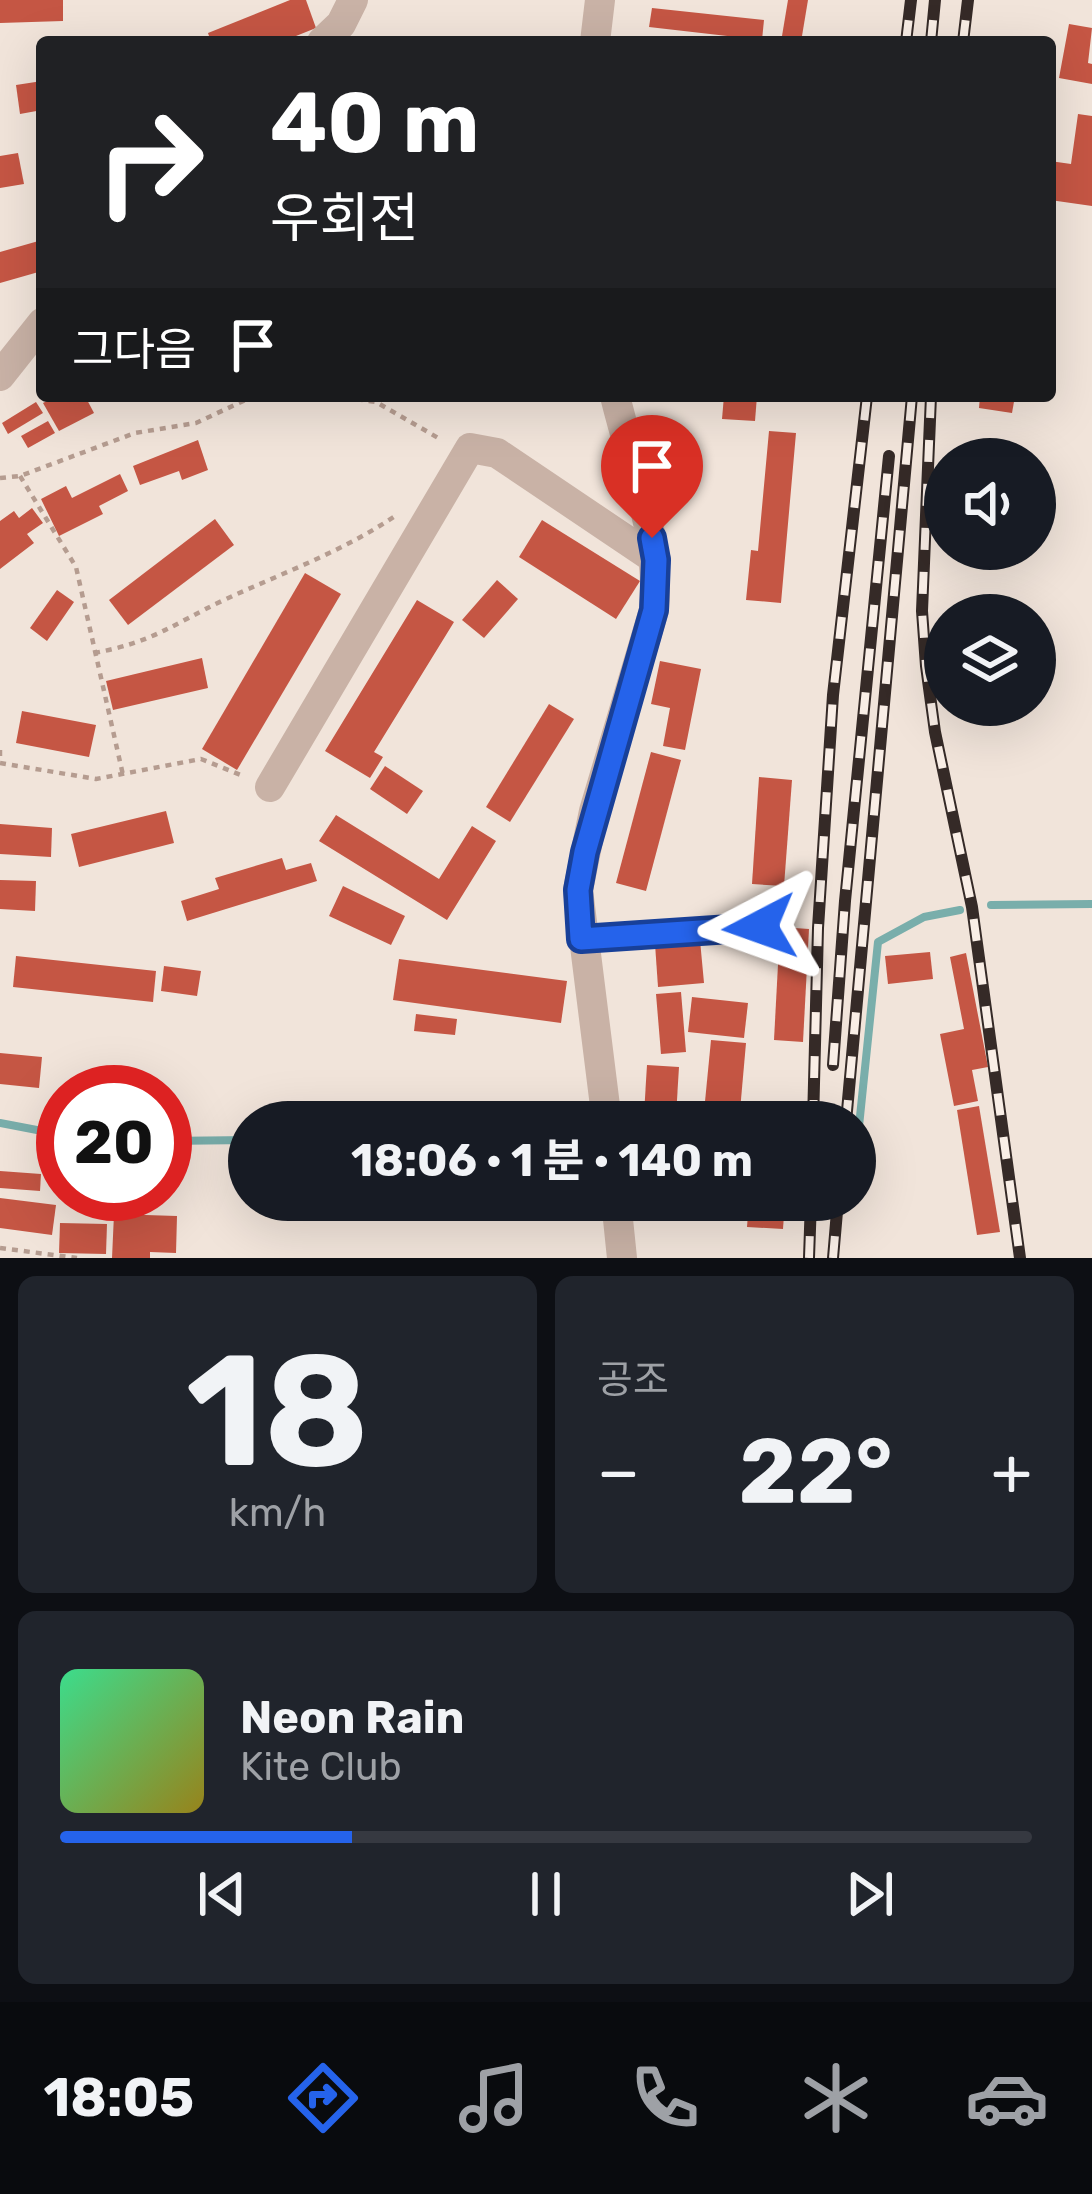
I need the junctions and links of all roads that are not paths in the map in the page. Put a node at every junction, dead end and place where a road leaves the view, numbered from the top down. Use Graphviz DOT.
graph roads {
  1 [pos="353,0"];
  2 [pos="600,0"];
  3 [pos="328,36"];
  4 [pos="596,36"];
  5 [pos="36,331"];
  6 [pos="0,376"];
  7 [pos="616,402"];
  8 [pos="656,560"];
  9 [pos="270,788"];
  10 [pos="760,927"];
  11 [pos="581,939"];
  12 [pos="604,1101"];
  13 [pos="618,1221"];
  14 [pos="622,1258"];
  1 -- 3 [label="street"];
  2 -- 4 [label="street"];
  5 -- 6 [label="street"];
  7 -- 8 [label="street"];
  8 -- 9 [label="street"];
  8 -- 11 [label="street"];
  10 -- 11 [label="lane"];
  11 -- 12 [label="street"];
  13 -- 14 [label="street"];
}
